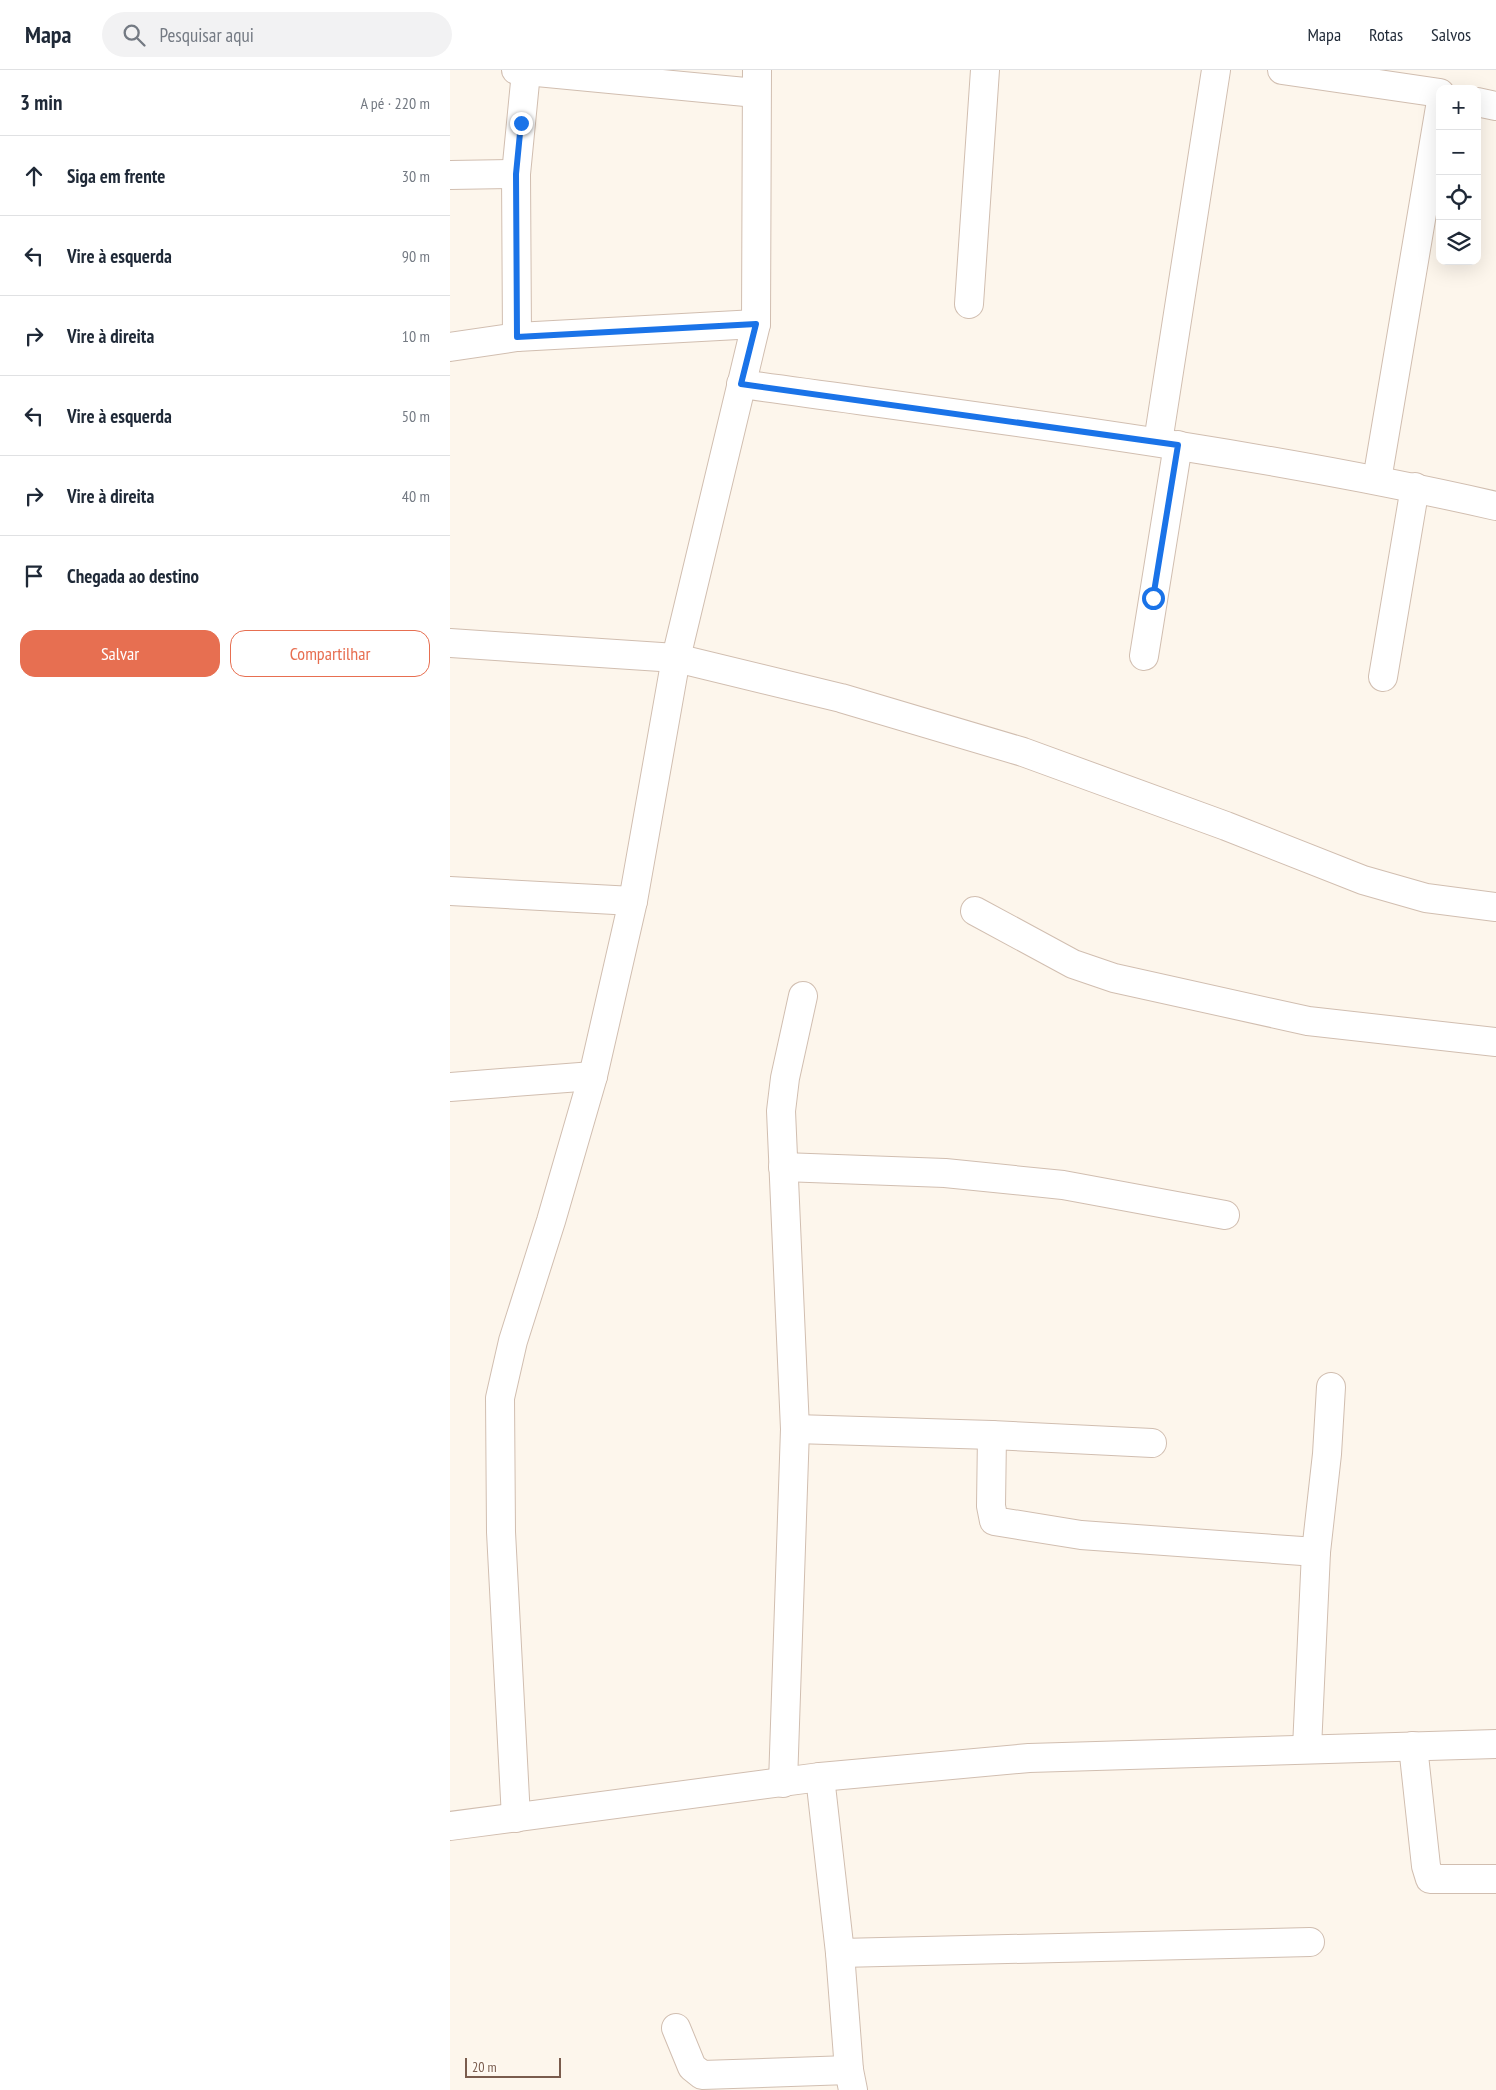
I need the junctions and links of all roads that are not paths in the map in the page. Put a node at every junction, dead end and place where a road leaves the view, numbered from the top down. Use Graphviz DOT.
graph roads {
  1 [pos="986,70"];
  2 [pos="1216,70"];
  3 [pos="1282,70"];
  4 [pos="1445,70"];
  5 [pos="521,71"];
  6 [pos="757,82"];
  7 [pos="1443,85"];
  8 [pos="1436,93"];
  9 [pos="1481,103"];
  10 [pos="1496,106"];
  11 [pos="1436,130"];
  12 [pos="516,174"];
  13 [pos="450,175"];
  14 [pos="969,304"];
  15 [pos="756,324"];
  16 [pos="517,337"];
  17 [pos="450,347"];
  18 [pos="741,384"];
  19 [pos="1168,444"];
  20 [pos="1377,480"];
  21 [pos="1415,487"];
  22 [pos="1496,506"];
  23 [pos="450,643"];
  24 [pos="1144,656"];
  25 [pos="676,658"];
  26 [pos="1382,677"];
  27 [pos="450,892"];
  28 [pos="633,901"];
  29 [pos="1496,907"];
  30 [pos="975,911"];
  31 [pos="803,996"];
  32 [pos="1496,1042"];
  33 [pos="593,1076"];
  34 [pos="450,1087"];
  35 [pos="783,1167"];
  36 [pos="1225,1215"];
  37 [pos="1331,1387"];
  38 [pos="795,1429"];
  39 [pos="992,1435"];
  40 [pos="1152,1443"];
  41 [pos="1316,1552"];
  42 [pos="1496,1744"];
  43 [pos="1412,1746"];
  44 [pos="1307,1748"];
  45 [pos="820,1777"];
  46 [pos="783,1782"];
  47 [pos="516,1818"];
  48 [pos="450,1826"];
  49 [pos="1496,1879"];
  50 [pos="1310,1942"];
  51 [pos="840,1953"];
  52 [pos="676,2028"];
  53 [pos="851,2080"];
  1 -- 14 [label="street"];
  2 -- 19 [label="street"];
  3 -- 8 [label="street"];
  4 -- 7 [label="street"];
  5 -- 6 [label="street"];
  5 -- 12 [label="street"];
  6 -- 15 [label="street"];
  9 -- 10 [label="street"];
  11 -- 20 [label="street"];
  12 -- 13 [label="street"];
  12 -- 16 [label="street"];
  15 -- 16 [label="street"];
  15 -- 18 [label="street"];
  16 -- 17 [label="street"];
  18 -- 19 [label="street"];
  18 -- 25 [label="street"];
  19 -- 20 [label="street"];
  19 -- 24 [label="street"];
  20 -- 21 [label="street"];
  21 -- 22 [label="street"];
  21 -- 26 [label="street"];
  23 -- 25 [label="street"];
  25 -- 28 [label="street"];
  25 -- 29 [label="street"];
  27 -- 28 [label="street"];
  28 -- 33 [label="street"];
  30 -- 32 [label="street"];
  31 -- 35 [label="street"];
  33 -- 34 [label="street"];
  33 -- 47 [label="street"];
  35 -- 36 [label="street"];
  35 -- 38 [label="street"];
  37 -- 41 [label="street"];
  38 -- 39 [label="street"];
  38 -- 46 [label="street"];
  39 -- 40 [label="street"];
  39 -- 41 [label="street"];
  41 -- 44 [label="street"];
  42 -- 43 [label="street"];
  43 -- 44 [label="street"];
  43 -- 49 [label="street"];
  44 -- 45 [label="street"];
  45 -- 46 [label="street"];
  45 -- 51 [label="street"];
  46 -- 47 [label="street"];
  47 -- 48 [label="street"];
  50 -- 51 [label="street"];
  51 -- 53 [label="street"];
  52 -- 53 [label="street"];
}
